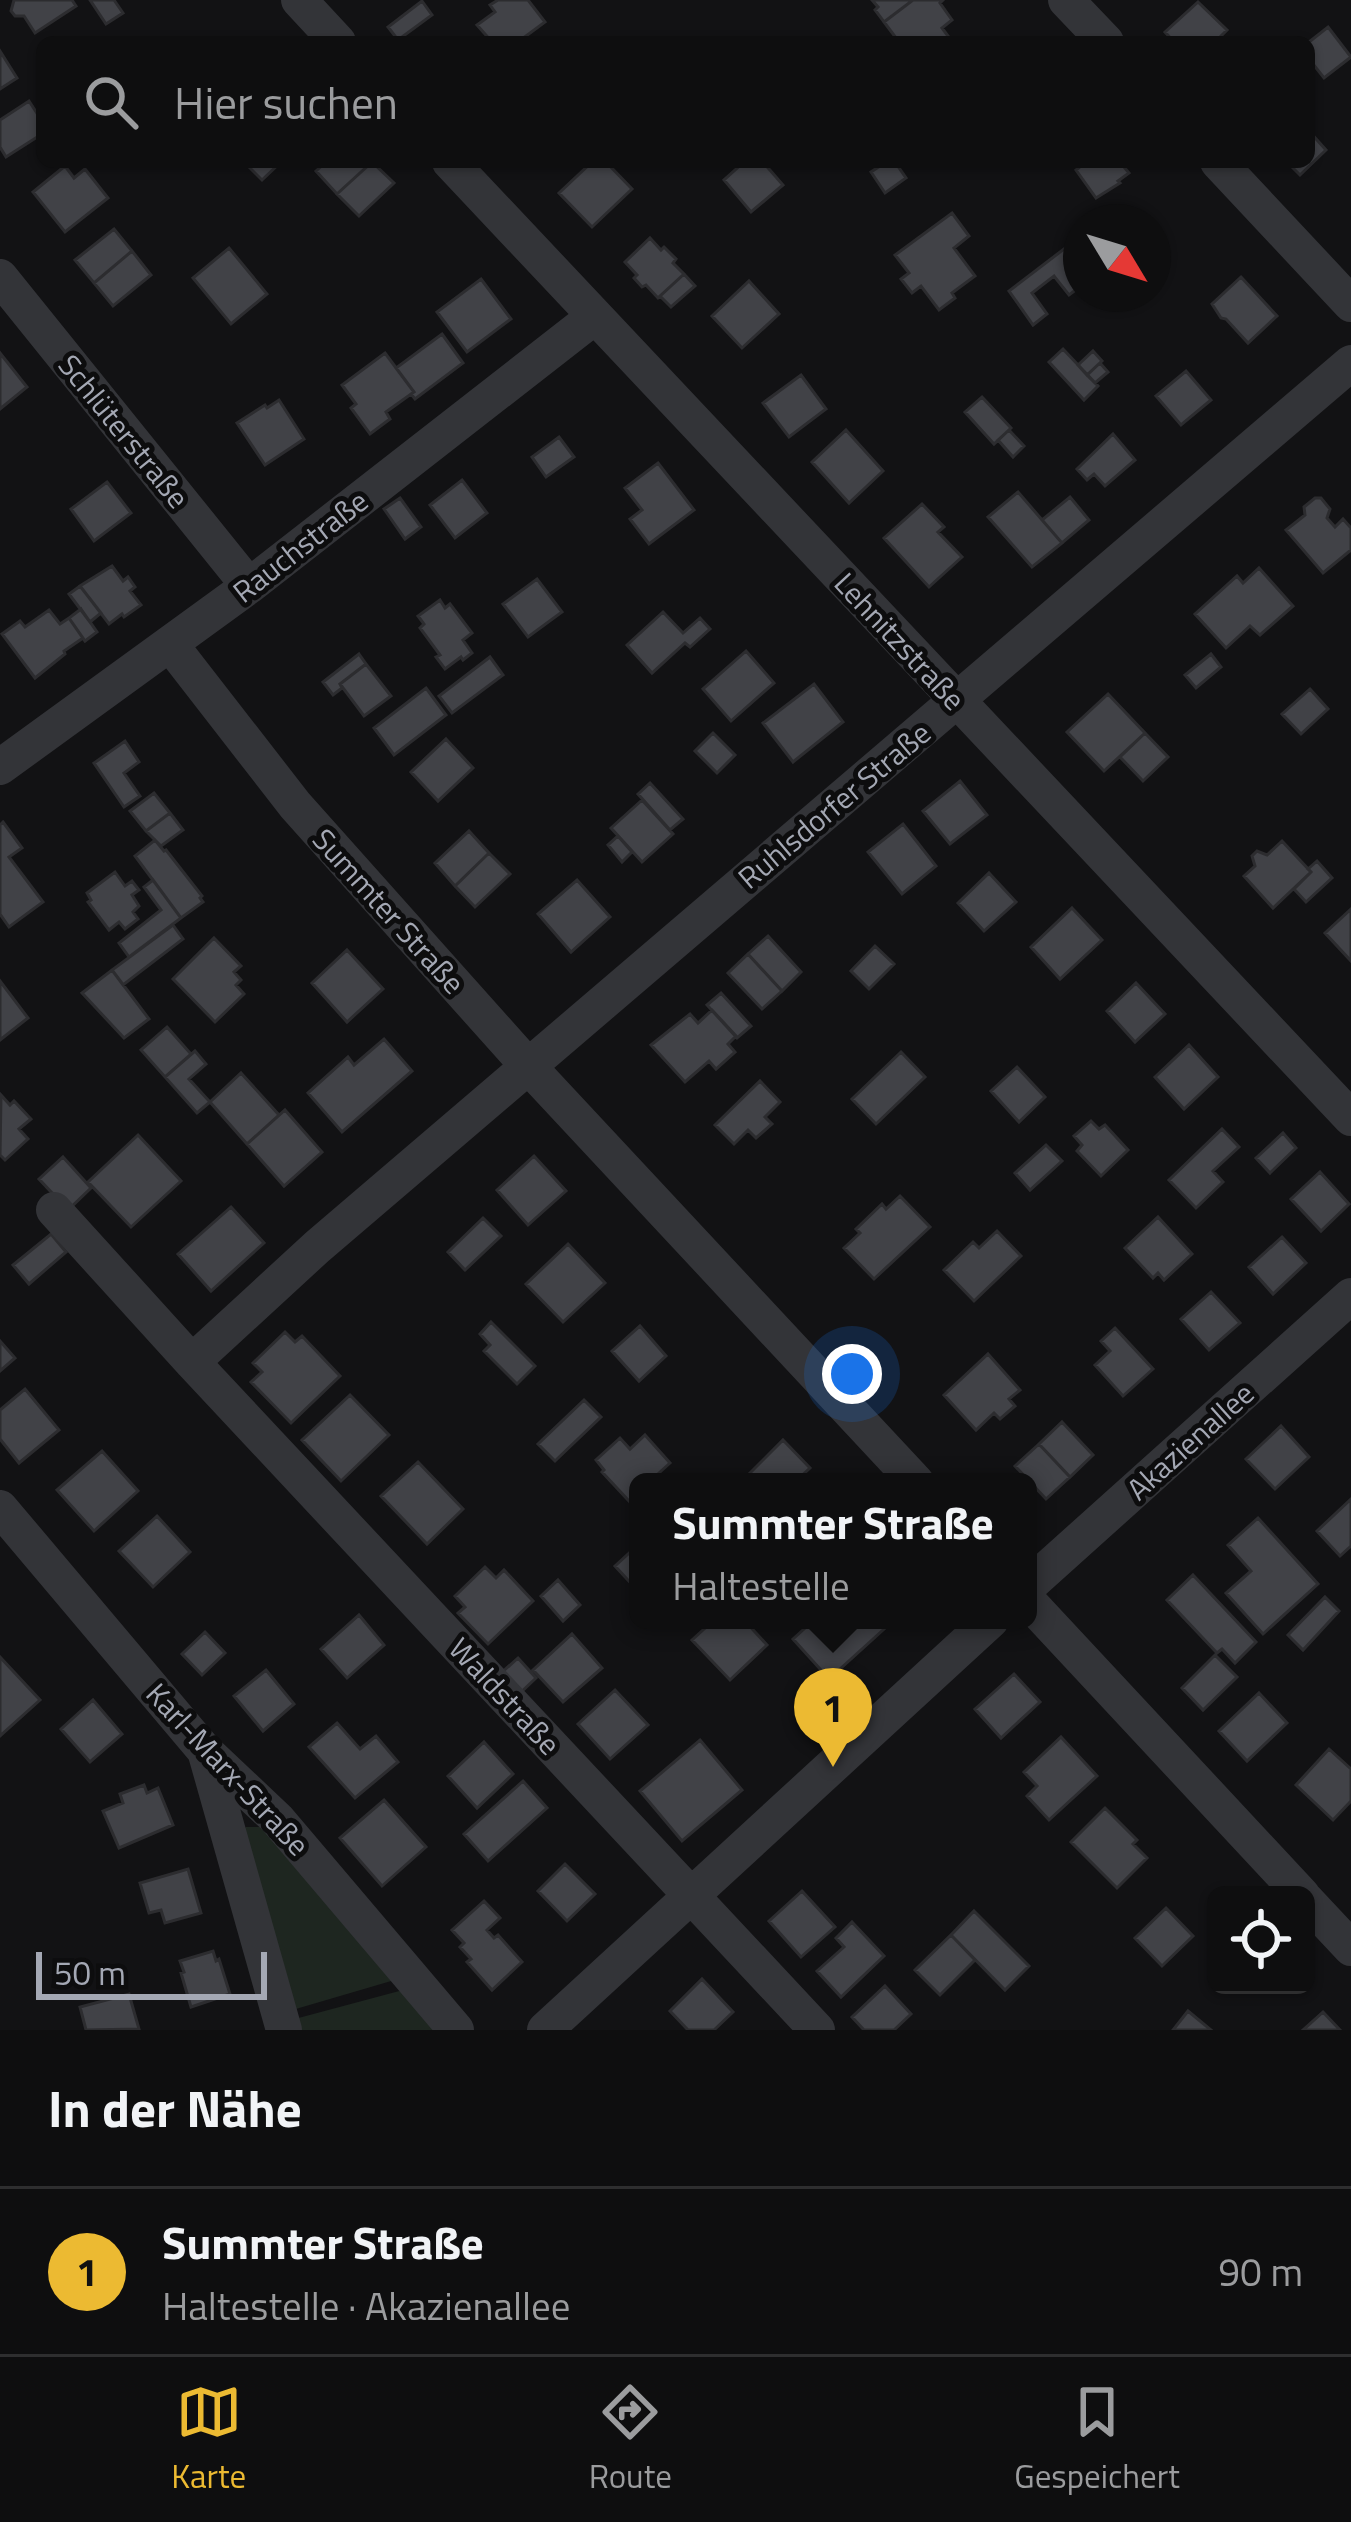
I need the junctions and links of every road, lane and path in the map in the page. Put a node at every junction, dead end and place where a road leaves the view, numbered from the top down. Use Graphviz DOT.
graph roads {
  1 [pos="299,0"];
  2 [pos="1066,0"];
  3 [pos="332,36"];
  4 [pos="1100,36"];
  5 [pos="456,168"];
  6 [pos="1224,168"];
  7 [pos="0,277"];
  8 [pos="1351,304"];
  9 [pos="594,317"];
  10 [pos="1351,362"];
  11 [pos="249,586"];
  12 [pos="170,644"];
  13 [pos="956,701"];
  14 [pos="0,767"];
  15 [pos="528,1066"];
  16 [pos="1351,1118"];
  17 [pos="54,1210"];
  18 [pos="1351,1296"];
  19 [pos="192,1362"];
  20 [pos="908,1473"];
  21 [pos="0,1508"];
  22 [pos="1037,1578"];
  23 [pos="1037,1611"];
  24 [pos="981,1629"];
  25 [pos="205,1751"];
  26 [pos="1294,1886"];
  27 [pos="692,1896"];
  28 [pos="1315,1909"];
  29 [pos="1351,1948"];
  30 [pos="284,2030"];
  31 [pos="456,2030"];
  32 [pos="545,2030"];
  33 [pos="817,2030"];
  1 -- 3 [label="street"];
  2 -- 4 [label="street"];
  5 -- 9 [label="street, Lehnitzstraße"];
  6 -- 8 [label="street"];
  7 -- 11 [label="street, Schlüterstraße"];
  9 -- 11 [label="street, Rauchstraße"];
  9 -- 13 [label="street, Lehnitzstraße"];
  10 -- 13 [label="street, Ruhlsdorfer Straße"];
  11 -- 12 [label="street, Rauchstraße"];
  12 -- 14 [label="street, Rauchstraße"];
  12 -- 15 [label="street, Summter Straße"];
  13 -- 15 [label="street, Ruhlsdorfer Straße"];
  13 -- 16 [label="street, Lehnitzstraße"];
  15 -- 19 [label="street, Ruhlsdorfer Straße"];
  15 -- 20 [label="street, Summter Straße"];
  17 -- 19 [label="street, Waldstraße"];
  18 -- 22 [label="street, Akazienallee"];
  19 -- 27 [label="street, Waldstraße"];
  21 -- 25 [label="street, Karl-Marx-Straße"];
  23 -- 26 [label="street"];
  24 -- 27 [label="street"];
  25 -- 30 [label="street"];
  25 -- 31 [label="street, Karl-Marx-Straße"];
  27 -- 32 [label="street"];
  27 -- 33 [label="street, Waldstraße"];
  28 -- 29 [label="street"];
}
